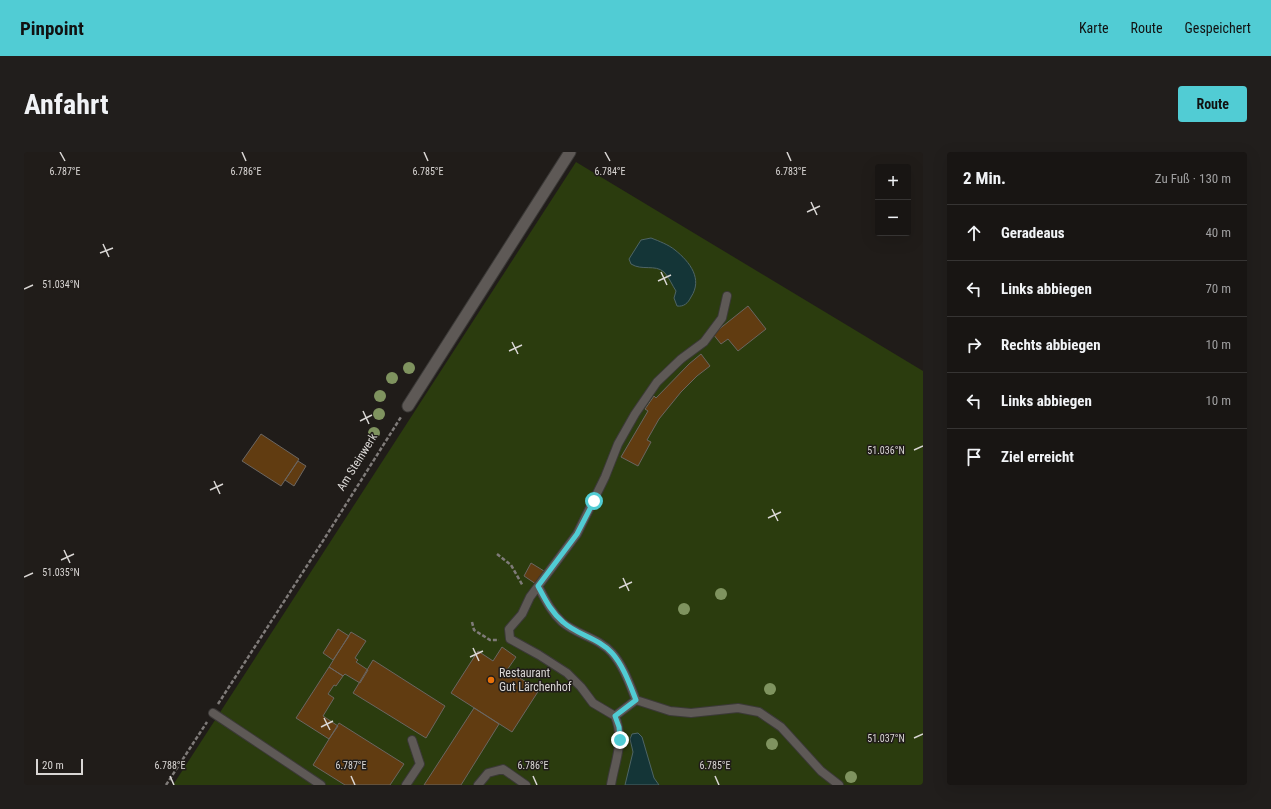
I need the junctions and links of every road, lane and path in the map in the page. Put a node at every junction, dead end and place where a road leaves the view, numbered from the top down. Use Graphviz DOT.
graph roads {
  1 [pos="570,152"];
  2 [pos="727,296"];
  3 [pos="408,406"];
  4 [pos="497,554"];
  5 [pos="538,586"];
  6 [pos="530,597"];
  7 [pos="472,622"];
  8 [pos="510,639"];
  9 [pos="636,700"];
  10 [pos="213,713"];
  11 [pos="615,716"];
  12 [pos="412,740"];
  13 [pos="166,785"];
  14 [pos="321,785"];
  15 [pos="406,785"];
  16 [pos="478,785"];
  17 [pos="526,785"];
  18 [pos="611,785"];
  19 [pos="839,785"];
  1 -- 3 [label="street"];
  2 -- 5 [label="lane"];
  3 -- 10 [label="path, Am Steinwerk"];
  4 -- 6 [label="path"];
  5 -- 6 [label="lane"];
  5 -- 9 [label="lane"];
  6 -- 8 [label="lane"];
  7 -- 8 [label="path"];
  8 -- 11 [label="lane"];
  9 -- 11 [label="lane"];
  9 -- 19 [label="lane"];
  10 -- 13 [label="path, Am Steinwerk"];
  10 -- 14 [label="lane"];
  11 -- 18 [label="lane"];
  12 -- 15 [label="lane"];
  16 -- 17 [label="lane"];
}
